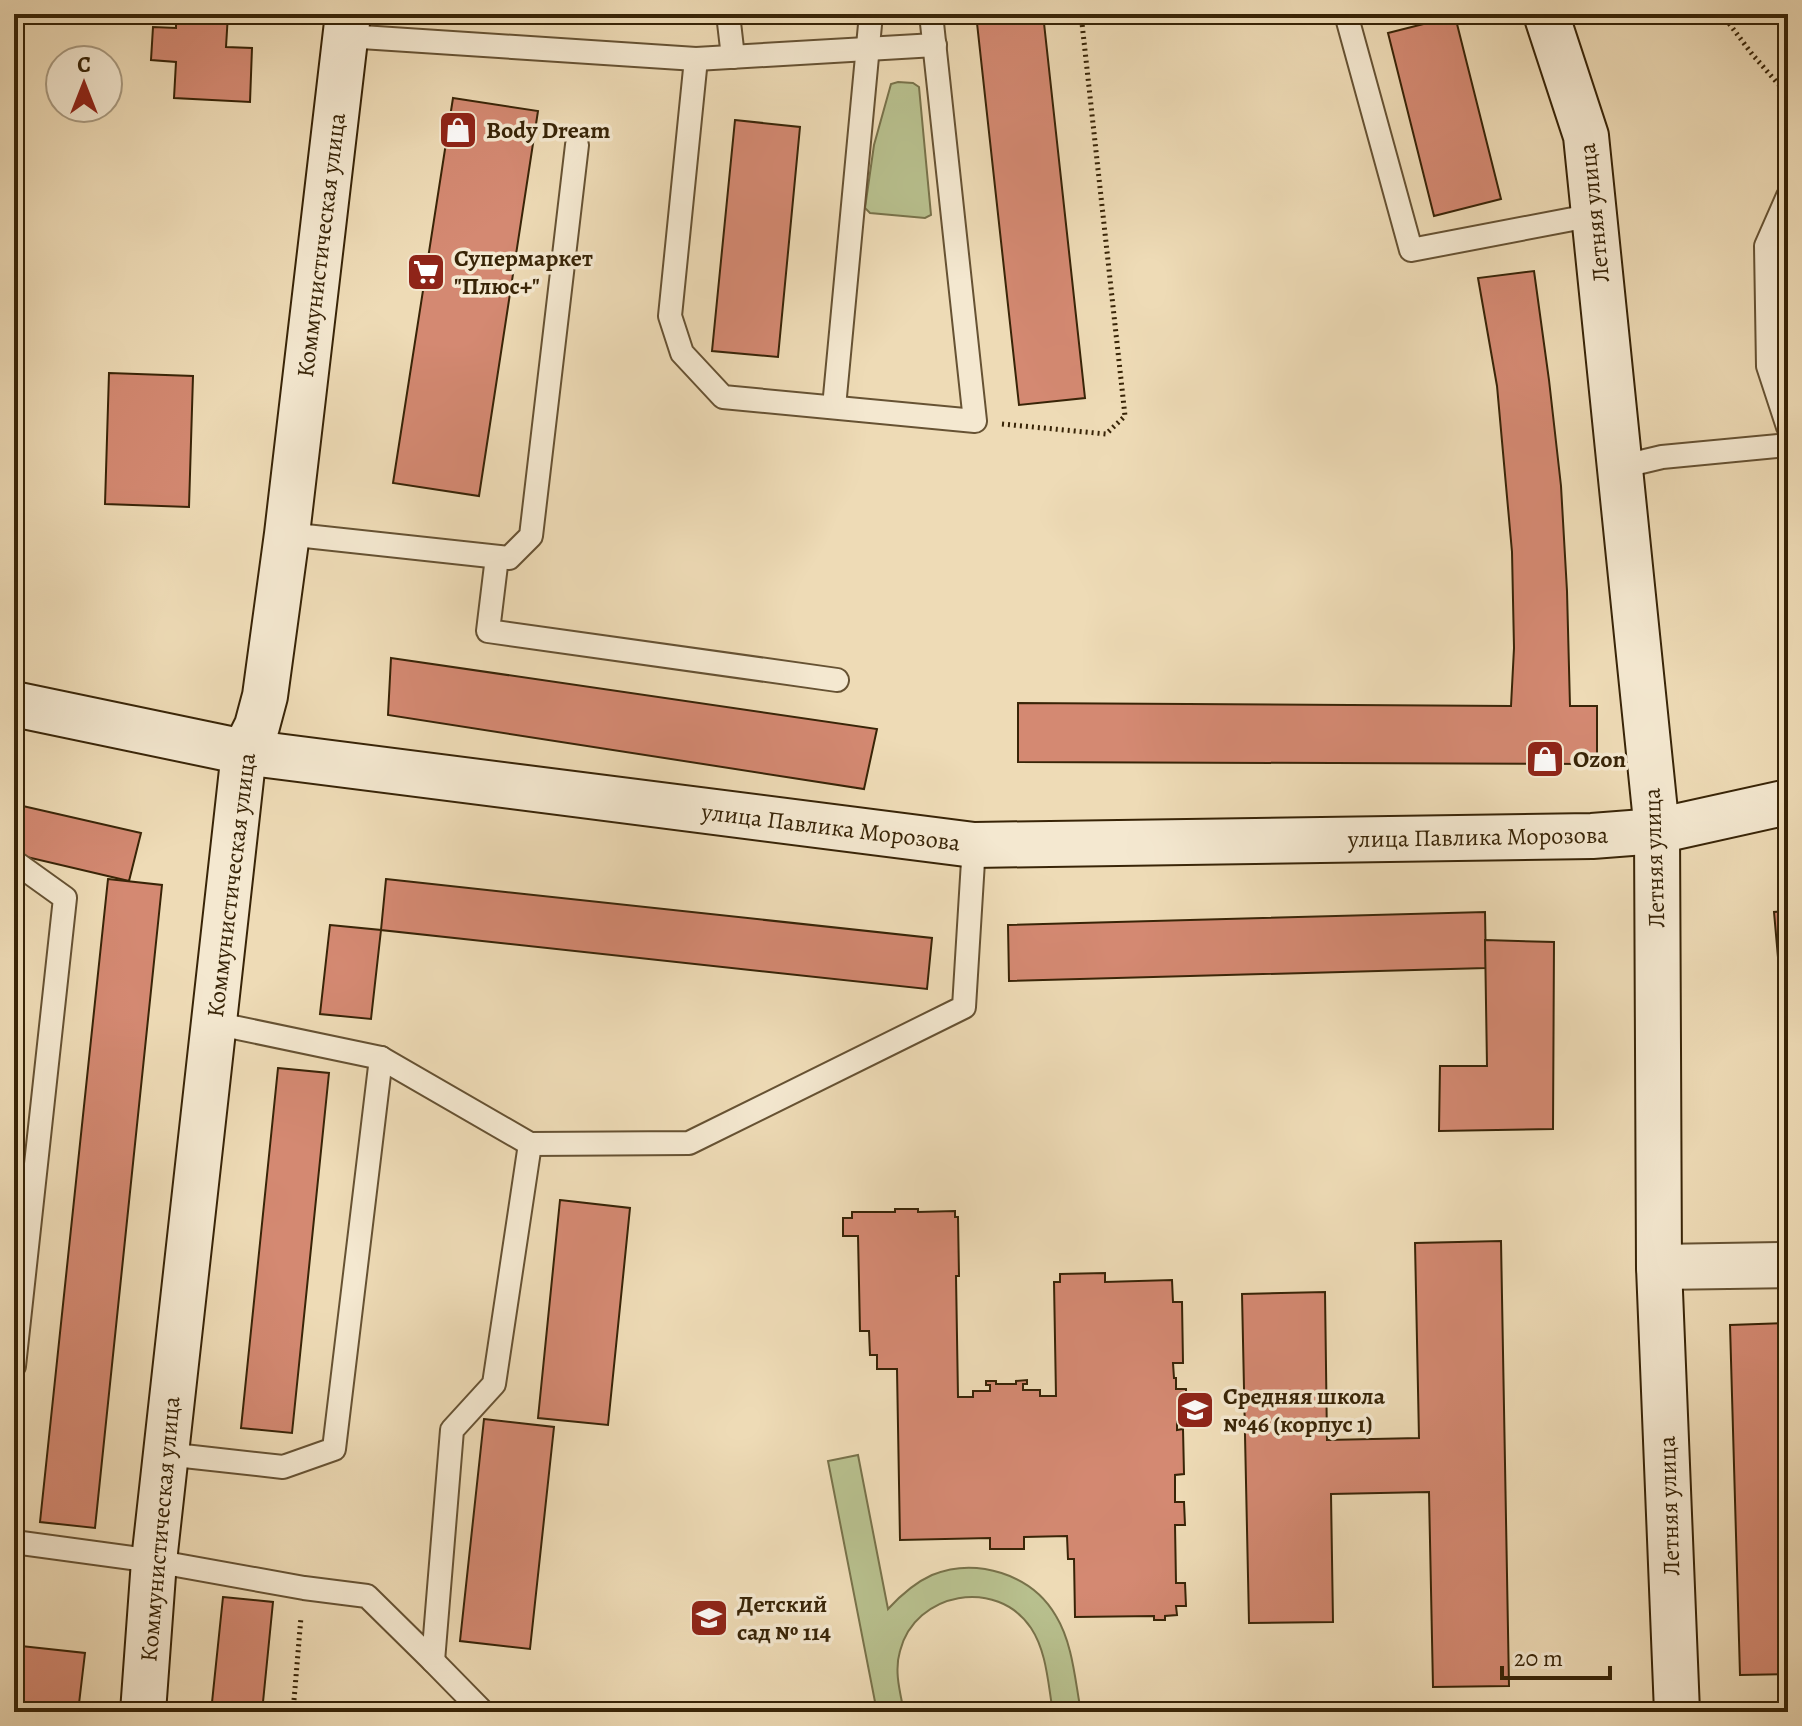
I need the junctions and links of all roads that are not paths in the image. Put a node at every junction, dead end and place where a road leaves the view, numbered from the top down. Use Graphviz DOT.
graph roads {
  1 [pos="728,14"];
  2 [pos="871,14"];
  3 [pos="931,14"];
  4 [pos="1347,14"];
  5 [pos="1546,14"];
  6 [pos="347,25"];
  7 [pos="935,45"];
  8 [pos="869,49"];
  9 [pos="733,57"];
  10 [pos="696,59"];
  11 [pos="577,145"];
  12 [pos="1788,196"];
  13 [pos="1594,215"];
  14 [pos="834,407"];
  15 [pos="1788,427"];
  16 [pos="1788,445"];
  17 [pos="1620,467"];
  18 [pos="287,534"];
  19 [pos="497,557"];
  20 [pos="837,680"];
  21 [pos="14,704"];
  22 [pos="244,752"];
  23 [pos="1788,802"];
  24 [pos="1657,831"];
  25 [pos="974,845"];
  26 [pos="14,864"];
  27 [pos="214,1023"];
  28 [pos="381,1058"];
  29 [pos="530,1144"];
  30 [pos="1788,1265"];
  31 [pos="1659,1267"];
  32 [pos="14,1366"];
  33 [pos="166,1454"];
  34 [pos="14,1542"];
  35 [pos="154,1561"];
  36 [pos="433,1661"];
  37 [pos="143,1712"];
  38 [pos="483,1712"];
  39 [pos="1677,1712"];
  40 [pos="1685,1712"];
  1 -- 9 [label="lane"];
  2 -- 8 [label="lane"];
  3 -- 7 [label="lane"];
  4 -- 13 [label="lane"];
  5 -- 13 [label="street, Летняя улица"];
  6 -- 10 [label="lane"];
  6 -- 18 [label="street, Коммунистическая улица"];
  7 -- 8 [label="lane"];
  7 -- 14 [label="lane"];
  8 -- 9 [label="lane"];
  8 -- 14 [label="lane"];
  9 -- 10 [label="lane"];
  10 -- 14 [label="lane"];
  11 -- 19 [label="lane"];
  12 -- 15 [label="lane"];
  13 -- 17 [label="street, Летняя улица"];
  16 -- 17 [label="lane"];
  17 -- 24 [label="street, Летняя улица"];
  18 -- 19 [label="lane"];
  18 -- 22 [label="street, Коммунистическая улица"];
  19 -- 20 [label="lane"];
  21 -- 22 [label="street, улица Павлика Морозова"];
  22 -- 25 [label="street, улица Павлика Морозова"];
  22 -- 27 [label="street, Коммунистическая улица"];
  23 -- 24 [label="street, улица Павлика Морозова"];
  24 -- 25 [label="street, улица Павлика Морозова"];
  24 -- 31 [label="street, Летняя улица"];
  25 -- 29 [label="lane"];
  26 -- 32 [label="lane"];
  27 -- 28 [label="lane"];
  27 -- 33 [label="street, Коммунистическая улица"];
  28 -- 29 [label="lane"];
  28 -- 33 [label="lane"];
  29 -- 36 [label="lane"];
  30 -- 31 [label="street"];
  31 -- 39 [label="street, Летняя улица"];
  33 -- 35 [label="street, Коммунистическая улица"];
  34 -- 35 [label="lane"];
  35 -- 36 [label="lane"];
  35 -- 37 [label="street, Коммунистическая улица"];
  36 -- 38 [label="lane"];
  39 -- 40 [label="street"];
}
